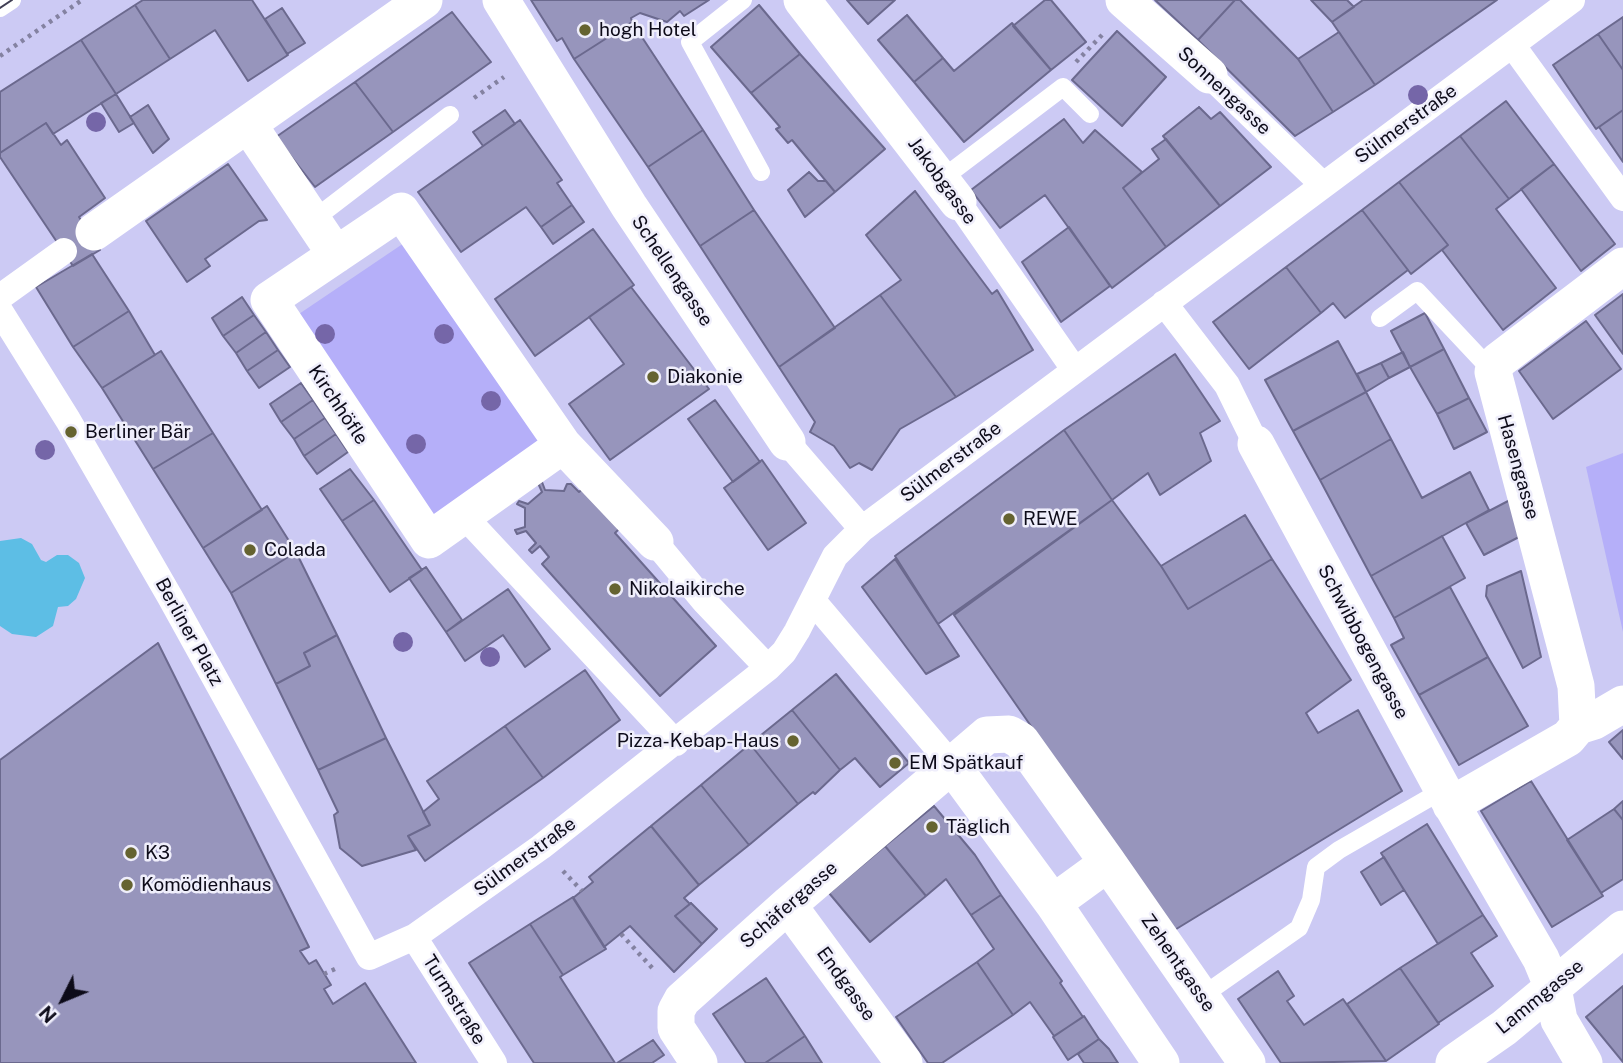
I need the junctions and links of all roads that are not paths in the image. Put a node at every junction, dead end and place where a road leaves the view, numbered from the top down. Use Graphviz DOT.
graph roads {
  1 [pos="12,0"];
  2 [pos="424,0"];
  3 [pos="501,0"];
  4 [pos="743,0"];
  5 [pos="802,0"];
  6 [pos="1127,3"];
  7 [pos="1563,3"];
  8 [pos="0,8"];
  9 [pos="1513,46"];
  10 [pos="1209,75"];
  11 [pos="450,114"];
  12 [pos="1090,114"];
  13 [pos="248,124"];
  14 [pos="761,172"];
  15 [pos="1322,184"];
  16 [pos="950,190"];
  17 [pos="1623,198"];
  18 [pos="313,220"];
  19 [pos="83,239"];
  20 [pos="336,255"];
  21 [pos="1623,266"];
  22 [pos="0,297"];
  23 [pos="1164,303"];
  24 [pos="0,311"];
  25 [pos="1380,318"];
  26 [pos="1074,369"];
  27 [pos="1493,372"];
  28 [pos="786,442"];
  29 [pos="1256,444"];
  30 [pos="563,445"];
  31 [pos="464,516"];
  32 [pos="862,529"];
  33 [pos="655,542"];
  34 [pos="813,601"];
  35 [pos="768,668"];
  36 [pos="1623,704"];
  37 [pos="1578,726"];
  38 [pos="676,743"];
  39 [pos="951,764"];
  40 [pos="1447,797"];
  41 [pos="1108,863"];
  42 [pos="1053,904"];
  43 [pos="788,905"];
  44 [pos="1623,929"];
  45 [pos="414,937"];
  46 [pos="369,957"];
  47 [pos="1553,988"];
  48 [pos="1202,996"];
  49 [pos="494,1063"];
  50 [pos="699,1063"];
  51 [pos="904,1063"];
  52 [pos="1161,1063"];
  53 [pos="1247,1063"];
  54 [pos="1454,1063"];
  55 [pos="1584,1063"];
  1 -- 8 [label="lane"];
  2 -- 13 [label="street"];
  3 -- 28 [label="street, Schellengasse"];
  4 -- 14 [label="lane"];
  5 -- 16 [label="street, Jakobgasse"];
  6 -- 10 [label="street, Sonnengasse"];
  7 -- 9 [label="street, Sülmerstraße"];
  9 -- 15 [label="street, Sülmerstraße"];
  9 -- 17 [label="street"];
  10 -- 15 [label="street, Sonnengasse"];
  11 -- 18 [label="lane"];
  12 -- 16 [label="lane"];
  13 -- 18 [label="street"];
  13 -- 19 [label="street"];
  15 -- 23 [label="street, Sülmerstraße"];
  16 -- 26 [label="street, Jakobgasse"];
  18 -- 20 [label="street"];
  19 -- 22 [label="street"];
  20 -- 30 [label="street, Kirchhöfle"];
  20 -- 31 [label="street, Kirchhöfle"];
  21 -- 27 [label="street"];
  23 -- 26 [label="street, Sülmerstraße"];
  23 -- 29 [label="street, Schwibbogengasse"];
  24 -- 46 [label="street, Berliner Platz"];
  25 -- 27 [label="lane"];
  26 -- 32 [label="street, Sülmerstraße"];
  27 -- 37 [label="street, Hasengasse"];
  28 -- 32 [label="street, Schellengasse"];
  29 -- 40 [label="street, Schwibbogengasse"];
  30 -- 31 [label="street, Kirchhöfle"];
  30 -- 33 [label="street, Kirchhöfle"];
  31 -- 38 [label="street"];
  32 -- 34 [label="street, Sülmerstraße"];
  33 -- 35 [label="street, Kirchhöfle"];
  34 -- 35 [label="street, Sülmerstraße"];
  34 -- 39 [label="street"];
  35 -- 38 [label="street, Sülmerstraße"];
  36 -- 37 [label="street"];
  37 -- 40 [label="street"];
  38 -- 45 [label="street, Sülmerstraße"];
  39 -- 41 [label="street, Zehentgasse"];
  39 -- 42 [label="street"];
  39 -- 43 [label="street, Schäfergasse"];
  40 -- 47 [label="street, Schwibbogengasse"];
  40 -- 48 [label="lane"];
  41 -- 42 [label="street"];
  41 -- 48 [label="street, Zehentgasse"];
  42 -- 52 [label="street"];
  43 -- 50 [label="street, Schäfergasse"];
  43 -- 51 [label="street, Endgasse"];
  44 -- 47 [label="street, Lammgasse"];
  45 -- 46 [label="street, Sülmerstraße"];
  45 -- 49 [label="street, Turmstraße"];
  47 -- 54 [label="street, Lammgasse"];
  47 -- 55 [label="street, Schwibbogengasse"];
  48 -- 53 [label="street, Zehentgasse"];
}
